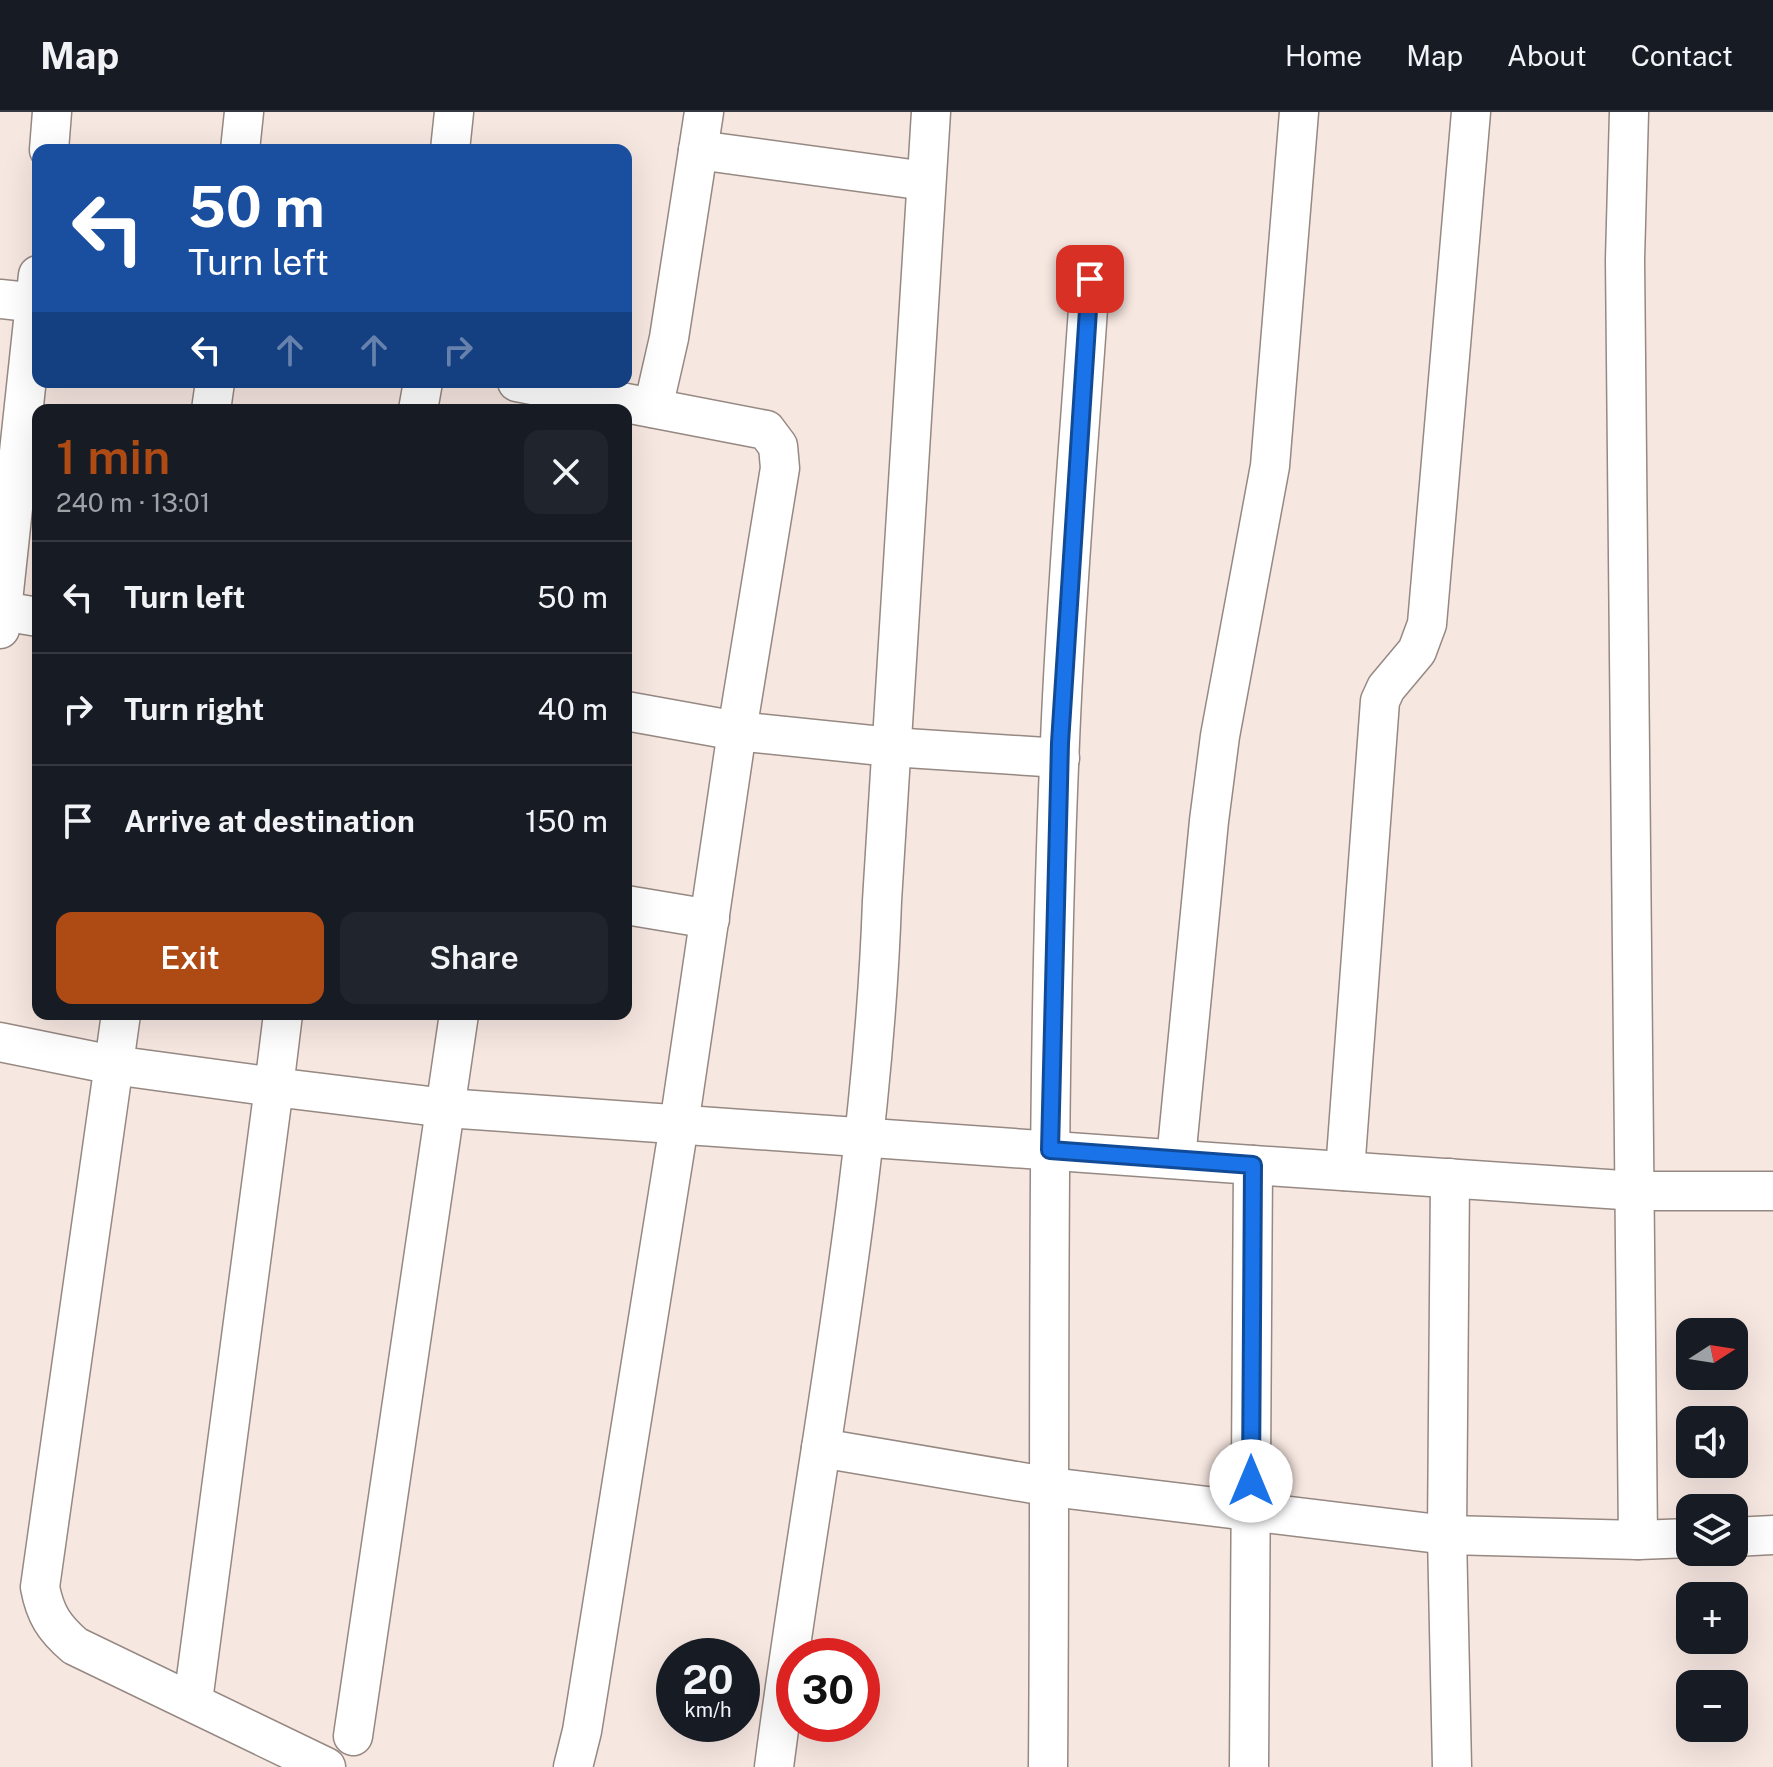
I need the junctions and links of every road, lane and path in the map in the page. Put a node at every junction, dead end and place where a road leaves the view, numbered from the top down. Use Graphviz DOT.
graph roads {
  1 [pos="52,112"];
  2 [pos="244,112"];
  3 [pos="454,112"];
  4 [pos="704,112"];
  5 [pos="931,112"];
  6 [pos="1299,112"];
  7 [pos="1471,112"];
  8 [pos="1629,112"];
  9 [pos="49,144"];
  10 [pos="241,144"];
  11 [pos="451,144"];
  12 [pos="698,150"];
  13 [pos="926,181"];
  14 [pos="1090,279"];
  15 [pos="28,295"];
  16 [pos="542,388"];
  17 [pos="608,404"];
  18 [pos="632,406"];
  19 [pos="653,408"];
  20 [pos="13,619"];
  21 [pos="632,712"];
  22 [pos="737,731"];
  23 [pos="891,747"];
  24 [pos="1060,758"];
  25 [pos="632,906"];
  26 [pos="710,919"];
  27 [pos="120,1020"];
  28 [pos="282,1020"];
  29 [pos="458,1020"];
  30 [pos="0,1042"];
  31 [pos="113,1065"];
  32 [pos="274,1087"];
  33 [pos="446,1108"];
  34 [pos="679,1125"];
  35 [pos="865,1138"];
  36 [pos="1050,1150"];
  37 [pos="1176,1159"];
  38 [pos="1253,1165"];
  39 [pos="1345,1171"];
  40 [pos="1450,1178"];
  41 [pos="1637,1191"];
  42 [pos="1773,1191"];
  43 [pos="821,1448"];
  44 [pos="1051,1487"];
  45 [pos="1251,1512"];
  46 [pos="1447,1535"];
  47 [pos="1773,1535"];
  48 [pos="1748,1536"];
  49 [pos="1676,1539"];
  50 [pos="1638,1540"];
  51 [pos="196,1687"];
  52 [pos="353,1736"];
  53 [pos="326,1767"];
  54 [pos="573,1767"];
  55 [pos="774,1767"];
  56 [pos="1048,1767"];
  57 [pos="1249,1767"];
  58 [pos="1452,1767"];
  1 -- 9 [label="street"];
  2 -- 10 [label="street"];
  3 -- 11 [label="street"];
  4 -- 12 [label="street"];
  5 -- 13 [label="street"];
  6 -- 37 [label="street"];
  7 -- 39 [label="street"];
  8 -- 41 [label="street"];
  12 -- 13 [label="street"];
  12 -- 19 [label="street"];
  13 -- 23 [label="street"];
  14 -- 24 [label="street"];
  15 -- 20 [label="street"];
  16 -- 17 [label="street"];
  18 -- 19 [label="street"];
  19 -- 22 [label="street"];
  21 -- 22 [label="street"];
  22 -- 23 [label="street"];
  22 -- 26 [label="street"];
  23 -- 24 [label="street"];
  23 -- 35 [label="street"];
  24 -- 36 [label="street"];
  25 -- 26 [label="street"];
  26 -- 34 [label="street"];
  27 -- 31 [label="street"];
  28 -- 32 [label="street"];
  29 -- 33 [label="street"];
  30 -- 31 [label="street"];
  31 -- 32 [label="street"];
  31 -- 51 [label="street"];
  32 -- 33 [label="street"];
  32 -- 51 [label="street"];
  33 -- 34 [label="street"];
  33 -- 52 [label="street"];
  34 -- 35 [label="street"];
  34 -- 54 [label="street"];
  35 -- 36 [label="street"];
  35 -- 43 [label="street"];
  36 -- 37 [label="street"];
  36 -- 44 [label="street"];
  37 -- 38 [label="street"];
  38 -- 39 [label="street"];
  38 -- 45 [label="street"];
  39 -- 40 [label="street"];
  40 -- 41 [label="street"];
  40 -- 46 [label="street"];
  41 -- 42 [label="street"];
  41 -- 50 [label="street"];
  43 -- 44 [label="street"];
  43 -- 55 [label="street"];
  44 -- 45 [label="street"];
  44 -- 56 [label="street"];
  45 -- 46 [label="street"];
  45 -- 57 [label="street"];
  46 -- 50 [label="street"];
  46 -- 58 [label="street"];
  47 -- 48 [label="street"];
  49 -- 50 [label="street"];
  51 -- 53 [label="street"];
}
